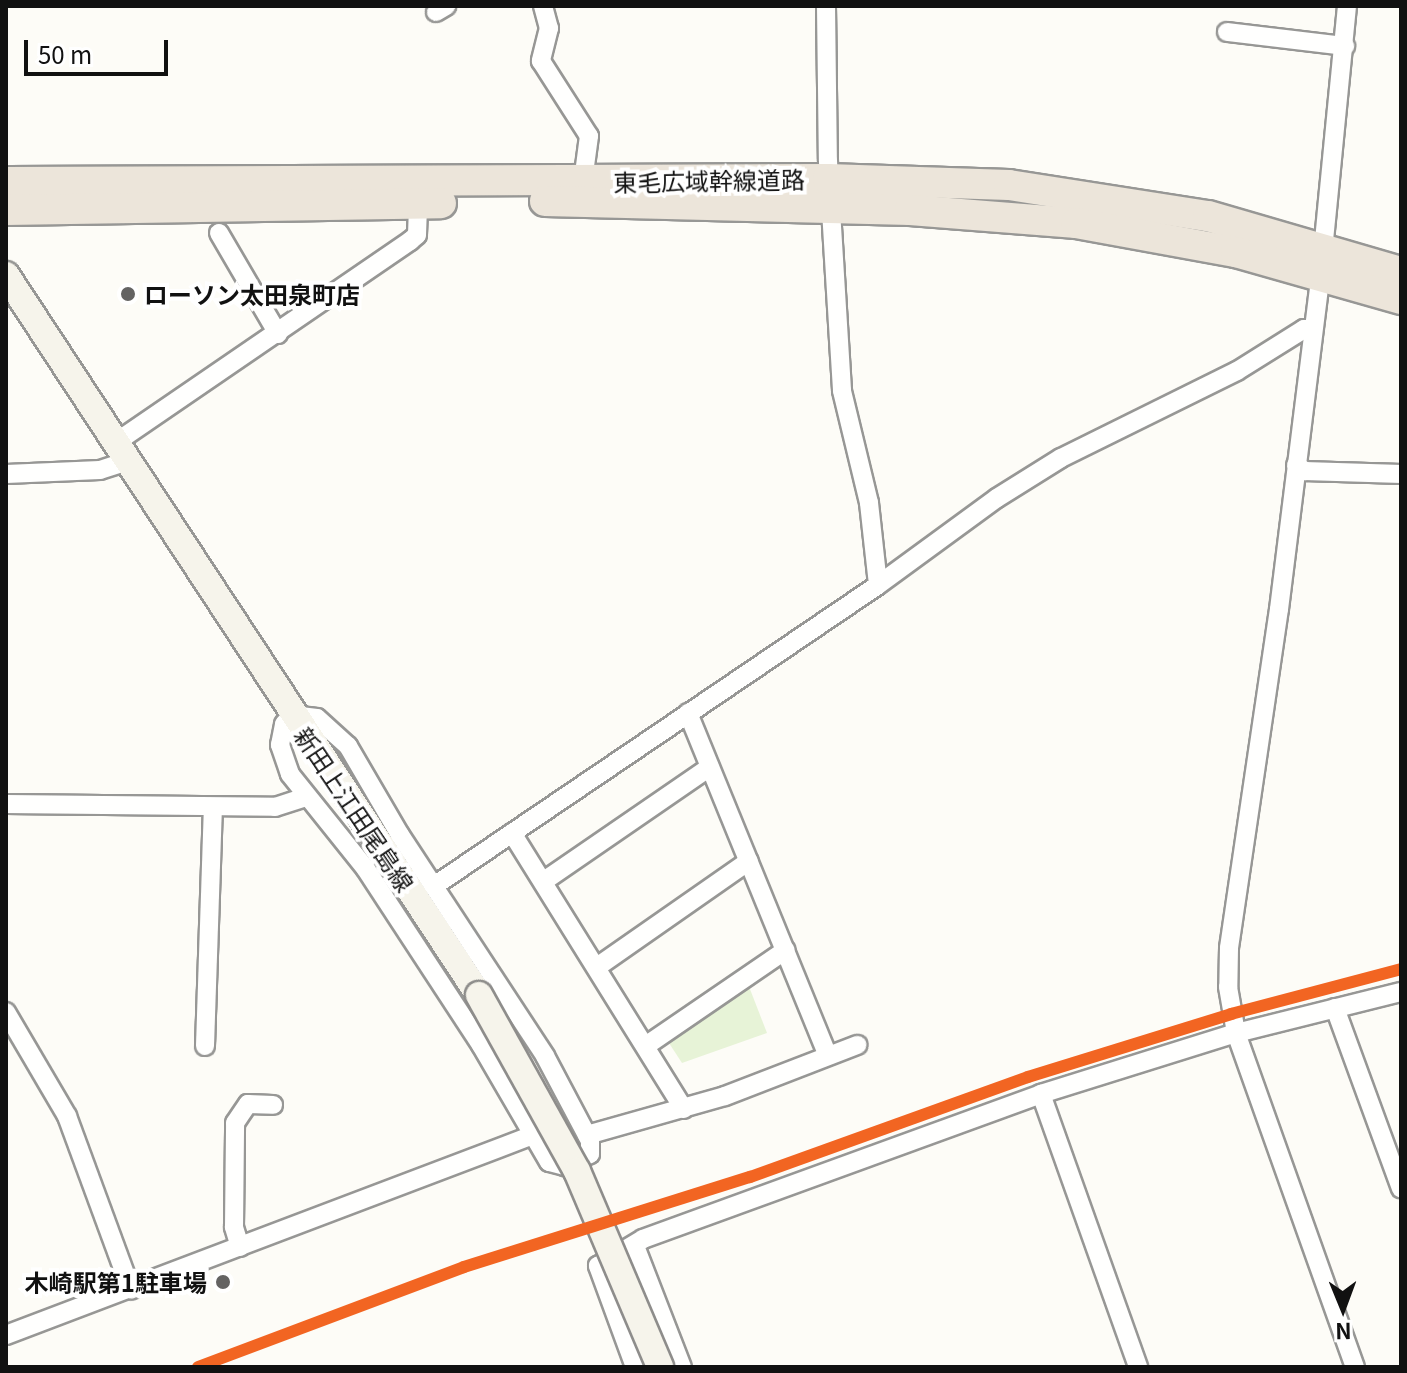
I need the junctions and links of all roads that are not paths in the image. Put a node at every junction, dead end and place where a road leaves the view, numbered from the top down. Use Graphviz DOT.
graph roads {
  1 [pos="543,6"];
  2 [pos="826,6"];
  3 [pos="1347,6"];
  4 [pos="1227,32"];
  5 [pos="1345,46"];
  6 [pos="583,181"];
  7 [pos="6,182"];
  8 [pos="829,194"];
  9 [pos="418,203"];
  10 [pos="6,210"];
  11 [pos="219,233"];
  12 [pos="1322,259"];
  13 [pos="1401,272"];
  14 [pos="6,275"];
  15 [pos="1401,299"];
  16 [pos="1313,329"];
  17 [pos="278,334"];
  18 [pos="121,452"];
  19 [pos="1296,465"];
  20 [pos="6,474"];
  21 [pos="1401,474"];
  22 [pos="878,585"];
  23 [pos="688,713"];
  24 [pos="292,715"];
  25 [pos="710,767"];
  26 [pos="305,797"];
  27 [pos="6,804"];
  28 [pos="213,808"];
  29 [pos="512,833"];
  30 [pos="749,861"];
  31 [pos="544,881"];
  32 [pos="434,886"];
  33 [pos="786,950"];
  34 [pos="597,967"];
  35 [pos="1401,992"];
  36 [pos="1335,1008"];
  37 [pos="6,1012"];
  38 [pos="1236,1033"];
  39 [pos="647,1045"];
  40 [pos="857,1045"];
  41 [pos="205,1046"];
  42 [pos="828,1056"];
  43 [pos="1041,1094"];
  44 [pos="273,1105"];
  45 [pos="684,1109"];
  46 [pos="533,1135"];
  47 [pos="587,1135"];
  48 [pos="1401,1188"];
  49 [pos="635,1246"];
  50 [pos="240,1247"];
  51 [pos="131,1290"];
  52 [pos="6,1335"];
  53 [pos="635,1367"];
  54 [pos="660,1367"];
  55 [pos="682,1367"];
  56 [pos="1138,1367"];
  57 [pos="1355,1367"];
  1 -- 6 [label="street"];
  2 -- 8 [label="street"];
  3 -- 5 [label="street"];
  4 -- 5 [label="street"];
  5 -- 12 [label="street"];
  6 -- 7 [label="highway, 東毛広域幹線道路"];
  6 -- 8 [label="highway, 東毛広域幹線道路"];
  8 -- 9 [label="highway, 東毛広域幹線道路"];
  8 -- 12 [label="highway, 東毛広域幹線道路"];
  8 -- 22 [label="street"];
  9 -- 10 [label="highway, 東毛広域幹線道路"];
  9 -- 17 [label="street"];
  11 -- 17 [label="street"];
  12 -- 13 [label="highway, 東毛広域幹線道路"];
  12 -- 15 [label="highway, 東毛広域幹線道路"];
  12 -- 16 [label="street"];
  14 -- 18 [label="main road, 新田上江田尾島線"];
  16 -- 19 [label="street"];
  16 -- 22 [label="street"];
  17 -- 18 [label="street"];
  18 -- 20 [label="street"];
  18 -- 24 [label="main road, 新田上江田尾島線"];
  19 -- 21 [label="street"];
  19 -- 38 [label="street"];
  22 -- 23 [label="street"];
  23 -- 25 [label="street"];
  23 -- 29 [label="street"];
  24 -- 26 [label="street"];
  24 -- 32 [label="street"];
  24 -- 54 [label="main road, 新田上江田尾島線, bridge"];
  25 -- 30 [label="street"];
  25 -- 31 [label="street"];
  26 -- 28 [label="street"];
  26 -- 46 [label="street"];
  27 -- 28 [label="street"];
  28 -- 41 [label="street"];
  29 -- 31 [label="street"];
  29 -- 32 [label="street"];
  30 -- 33 [label="street"];
  30 -- 34 [label="street"];
  31 -- 34 [label="street"];
  32 -- 47 [label="street"];
  33 -- 39 [label="street"];
  33 -- 42 [label="street"];
  34 -- 39 [label="street"];
  35 -- 36 [label="street"];
  36 -- 38 [label="street"];
  36 -- 48 [label="street"];
  37 -- 51 [label="street"];
  38 -- 43 [label="street"];
  38 -- 57 [label="street"];
  39 -- 45 [label="street"];
  40 -- 42 [label="street"];
  42 -- 45 [label="street"];
  43 -- 49 [label="street"];
  43 -- 56 [label="street"];
  44 -- 50 [label="street"];
  45 -- 47 [label="street"];
  46 -- 47 [label="street"];
  46 -- 50 [label="street"];
  49 -- 53 [label="street"];
  49 -- 55 [label="street"];
  50 -- 51 [label="street"];
  51 -- 52 [label="street"];
}
